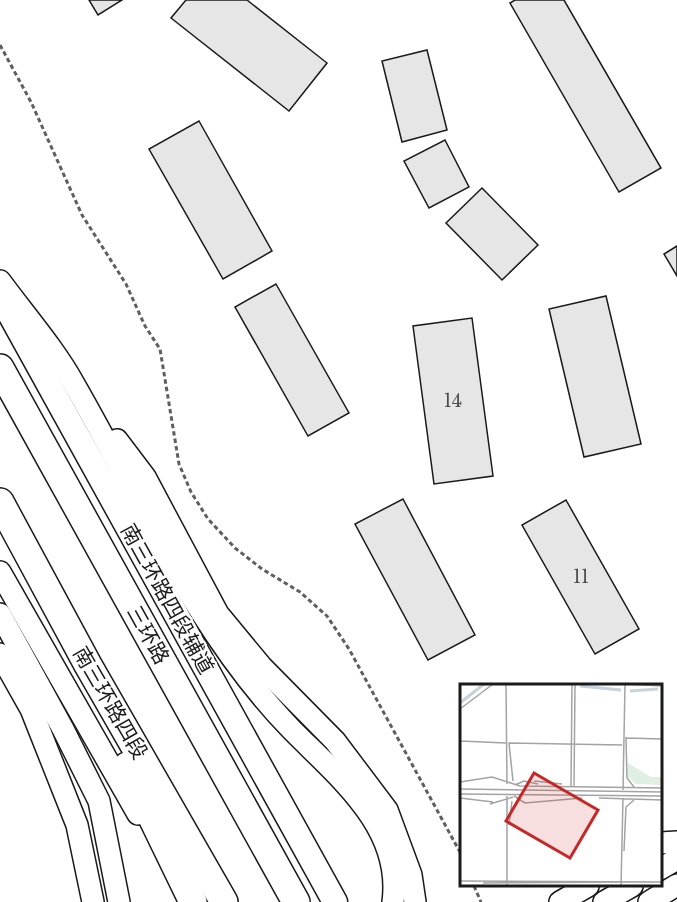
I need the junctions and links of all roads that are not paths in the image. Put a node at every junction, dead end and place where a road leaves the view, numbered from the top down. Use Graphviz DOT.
graph roads {
  1 [pos="0,281"];
  2 [pos="0,296"];
  3 [pos="0,368"];
  4 [pos="73,382"];
  5 [pos="0,502"];
  6 [pos="0,573"];
  7 [pos="0,614"];
  8 [pos="0,654"];
  9 [pos="677,842"];
  10 [pos="662,843"];
  11 [pos="677,859"];
  12 [pos="662,868"];
  13 [pos="585,887"];
  14 [pos="629,887"];
  15 [pos="93,902"];
  16 [pos="119,902"];
  17 [pos="187,902"];
  18 [pos="193,902"];
  19 [pos="224,902"];
  20 [pos="296,902"];
  21 [pos="335,902"];
  22 [pos="393,902"];
  23 [pos="416,902"];
  24 [pos="560,902"];
  25 [pos="604,902"];
  1 -- 4 [label="main road, 南三环路四段辅道"];
  2 -- 21 [label="main road, 南三环路四段辅道"];
  3 -- 20 [label="highway, 三环路"];
  4 -- 22 [label="main road, 南三环路四段辅道"];
  4 -- 23 [label="main road, 南三环路四段辅道"];
  5 -- 18 [label="highway"];
  5 -- 19 [label="highway, 南三环路四段"];
  6 -- 17 [label="main road"];
  7 -- 16 [label="main road"];
  8 -- 15 [label="main road"];
  9 -- 10 [label="main road"];
  11 -- 12 [label="main road"];
  13 -- 24 [label="main road"];
  14 -- 25 [label="main road"];
}
